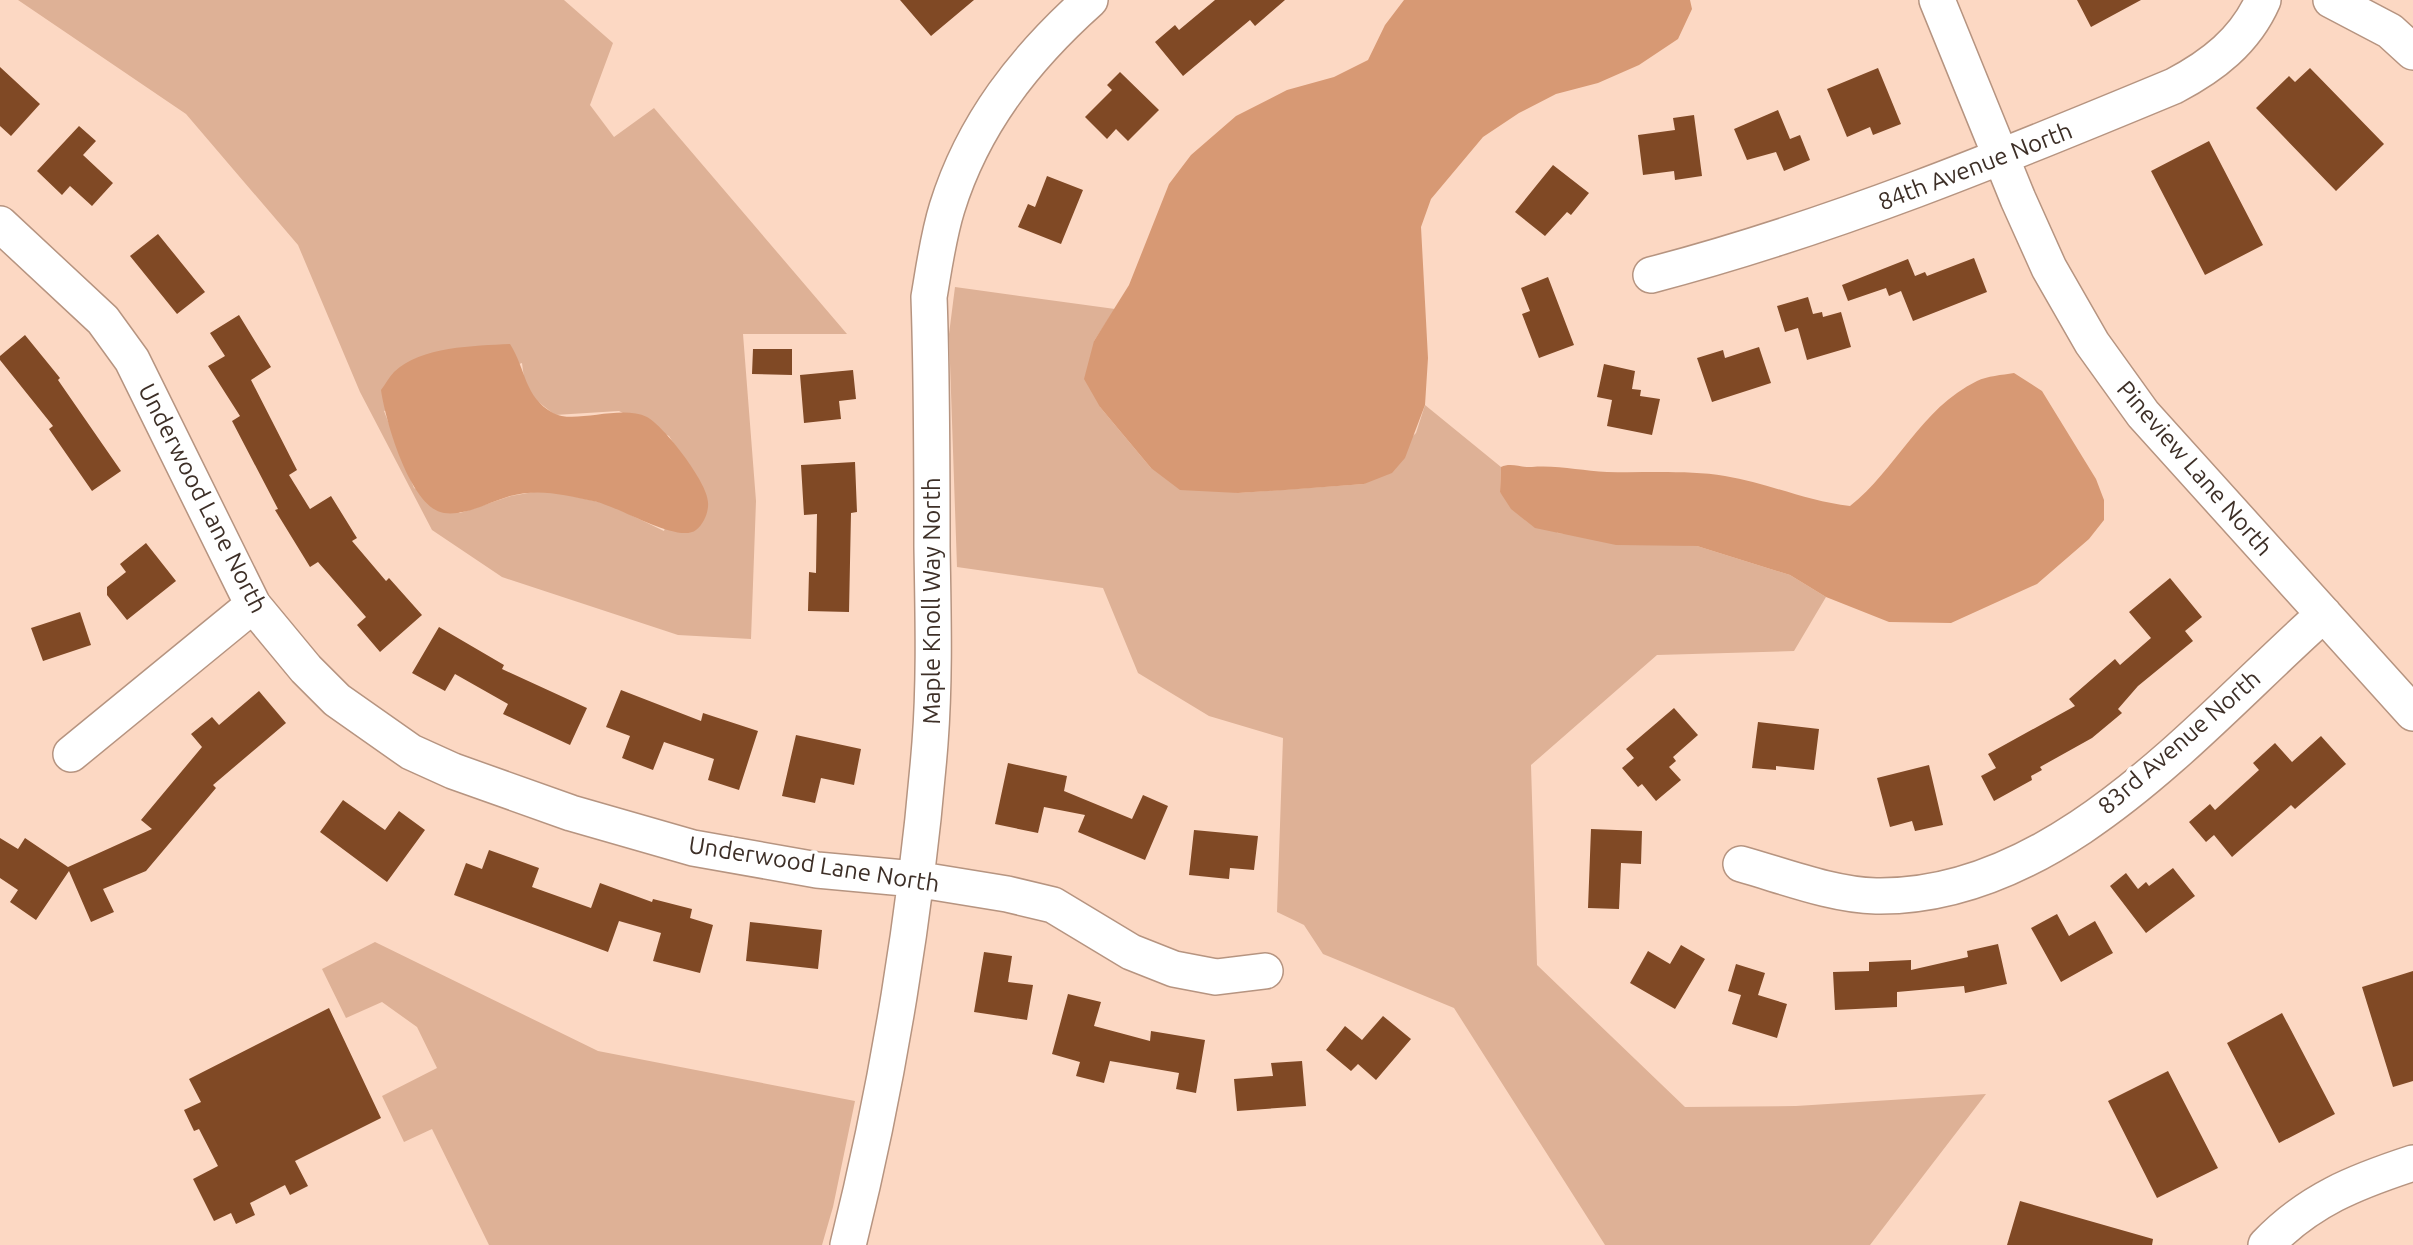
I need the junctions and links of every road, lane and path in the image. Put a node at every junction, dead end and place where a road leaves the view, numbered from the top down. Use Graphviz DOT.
graph roads {
  1 [pos="1937,0"];
  2 [pos="2263,0"];
  3 [pos="2331,0"];
  4 [pos="1072,6"];
  5 [pos="2413,52"];
  6 [pos="2001,156"];
  7 [pos="7,242"];
  8 [pos="1651,275"];
  9 [pos="253,605"];
  10 [pos="2324,614"];
  11 [pos="2413,713"];
  12 [pos="71,754"];
  13 [pos="1741,864"];
  14 [pos="915,879"];
  15 [pos="1265,971"];
  16 [pos="2413,1163"];
  17 [pos="848,1245"];
  18 [pos="2266,1245"];
  1 -- 6 [label="street, Pineview Lane North"];
  2 -- 6 [label="street, 84th Avenue North"];
  3 -- 5 [label="street"];
  4 -- 14 [label="street, Maple Knoll Way North"];
  6 -- 8 [label="street, 84th Avenue North"];
  6 -- 10 [label="street, Pineview Lane North"];
  7 -- 9 [label="street, Underwood Lane North"];
  9 -- 12 [label="street"];
  9 -- 14 [label="street, Underwood Lane North"];
  10 -- 11 [label="street, Pineview Lane North"];
  10 -- 13 [label="street, 83rd Avenue North"];
  14 -- 15 [label="street, Underwood Lane North"];
  14 -- 17 [label="street, Maple Knoll Way North"];
  16 -- 18 [label="street"];
}
